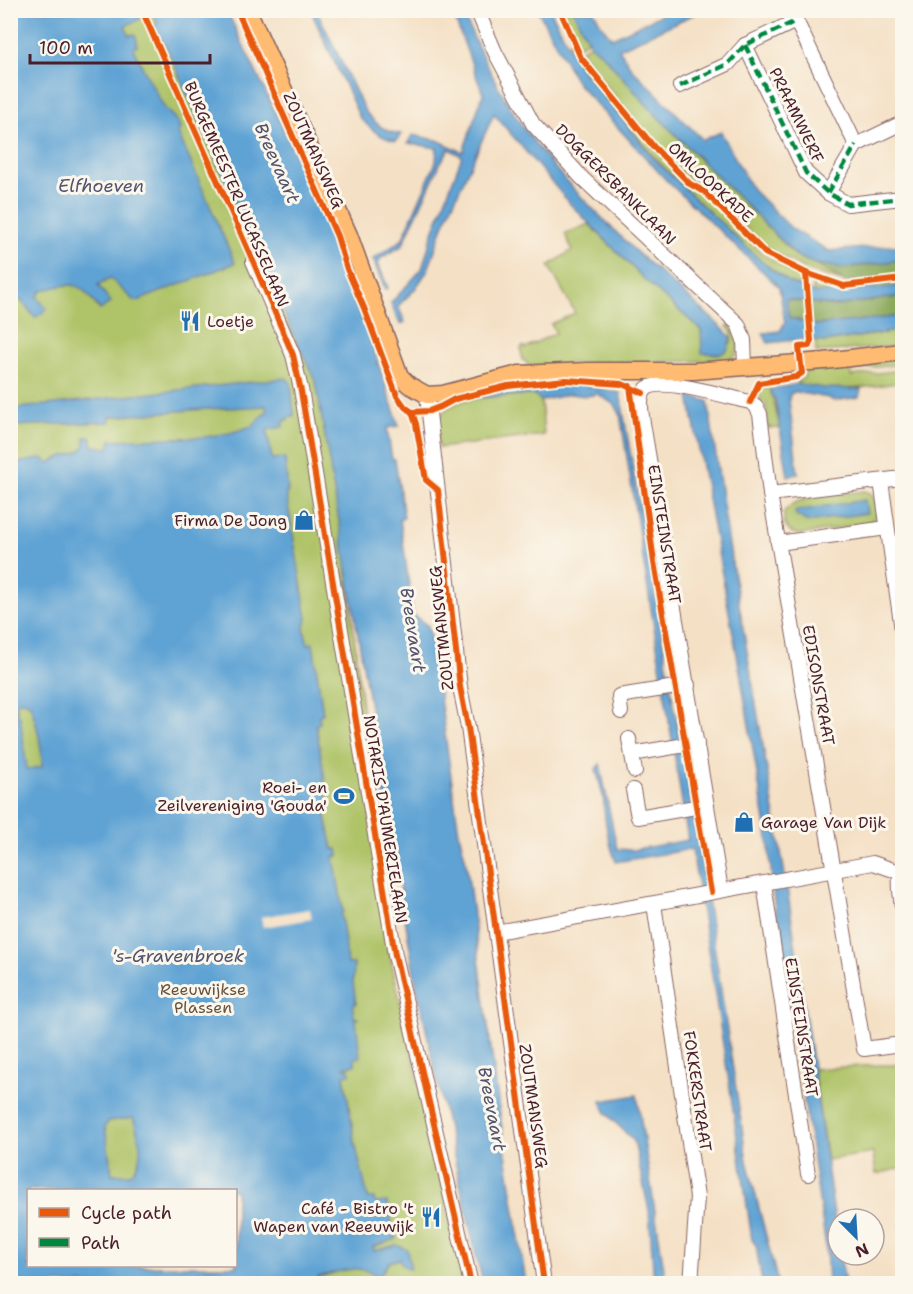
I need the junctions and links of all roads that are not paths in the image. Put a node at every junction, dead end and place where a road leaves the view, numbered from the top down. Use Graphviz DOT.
graph roads {
  1 [pos="248,10"];
  2 [pos="477,10"];
  3 [pos="793,16"];
  4 [pos="745,45"];
  5 [pos="680,86"];
  6 [pos="903,123"];
  7 [pos="856,145"];
  8 [pos="828,193"];
  9 [pos="903,198"];
  10 [pos="253,261"];
  11 [pos="903,352"];
  12 [pos="292,355"];
  13 [pos="745,366"];
  14 [pos="643,393"];
  15 [pos="427,395"];
  16 [pos="903,478"];
  17 [pos="881,481"];
  18 [pos="770,494"];
  19 [pos="887,528"];
  20 [pos="778,543"];
  21 [pos="903,630"];
  22 [pos="688,685"];
  23 [pos="621,712"];
  24 [pos="629,738"];
  25 [pos="697,743"];
  26 [pos="632,754"];
  27 [pos="635,771"];
  28 [pos="633,790"];
  29 [pos="707,805"];
  30 [pos="902,870"];
  31 [pos="834,871"];
  32 [pos="767,883"];
  33 [pos="716,891"];
  34 [pos="654,904"];
  35 [pos="903,906"];
  36 [pos="496,932"];
  37 [pos="903,1044"];
  38 [pos="808,1174"];
  39 [pos="471,1284"];
  40 [pos="544,1284"];
  41 [pos="691,1284"];
  1 -- 15 [label="main road, ZOUTMANSWEG"];
  2 -- 13 [label="street, DOGGERSBANKLAAN"];
  3 -- 4 [label="street"];
  3 -- 7 [label="street"];
  4 -- 5 [label="street"];
  4 -- 8 [label="street, PRAAMWERF"];
  6 -- 7 [label="street"];
  7 -- 8 [label="street"];
  8 -- 9 [label="street"];
  10 -- 12 [label="street, BURGEMEESTER LUCASSELAAN"];
  11 -- 13 [label="main road"];
  12 -- 39 [label="street, NOTARIS D'AUMERIELAAN"];
  13 -- 15 [label="main road"];
  14 -- 18 [label="street, EDISONSTRAAT"];
  14 -- 22 [label="street, EINSTEINSTRAAT"];
  15 -- 36 [label="street, ZOUTMANSWEG"];
  16 -- 17 [label="street"];
  17 -- 18 [label="street"];
  17 -- 19 [label="street"];
  18 -- 20 [label="street, EDISONSTRAAT"];
  19 -- 20 [label="street"];
  19 -- 21 [label="street"];
  20 -- 31 [label="street, EDISONSTRAAT"];
  22 -- 23 [label="street"];
  22 -- 25 [label="street, EINSTEINSTRAAT"];
  24 -- 26 [label="street"];
  25 -- 26 [label="street"];
  25 -- 29 [label="street, EINSTEINSTRAAT"];
  26 -- 27 [label="street"];
  28 -- 29 [label="street"];
  29 -- 33 [label="street, EINSTEINSTRAAT"];
  30 -- 31 [label="street"];
  30 -- 35 [label="street"];
  31 -- 32 [label="street"];
  31 -- 37 [label="street, EDISONSTRAAT"];
  32 -- 33 [label="street"];
  32 -- 38 [label="street, EINSTEINSTRAAT"];
  33 -- 34 [label="street"];
  34 -- 36 [label="street"];
  34 -- 41 [label="street, FOKKERSTRAAT"];
  36 -- 40 [label="street, ZOUTMANSWEG"];
}
